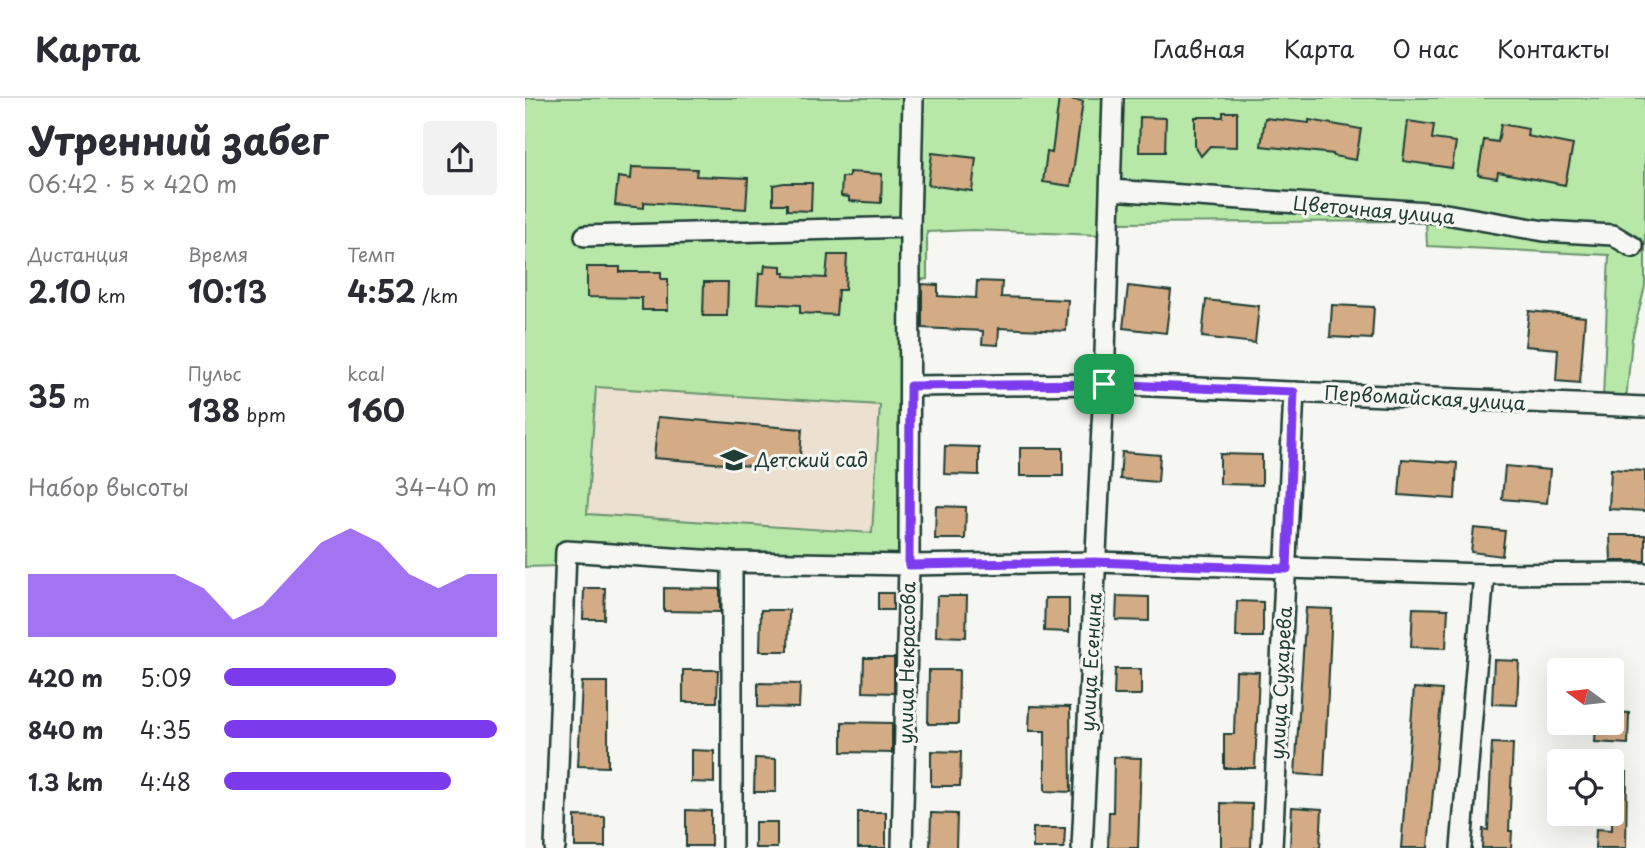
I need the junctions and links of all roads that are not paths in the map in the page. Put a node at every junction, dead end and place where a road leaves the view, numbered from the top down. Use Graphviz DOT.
graph roads {
  1 [pos="913,98"];
  2 [pos="1114,98"];
  3 [pos="1111,190"];
  4 [pos="910,227"];
  5 [pos="585,236"];
  6 [pos="1633,247"];
  7 [pos="1104,384"];
  8 [pos="910,386"];
  9 [pos="1294,392"];
  10 [pos="1645,407"];
  11 [pos="733,562"];
  12 [pos="1095,562"];
  13 [pos="909,565"];
  14 [pos="1287,569"];
  15 [pos="1645,573"];
  16 [pos="1484,574"];
  17 [pos="555,848"];
  18 [pos="732,848"];
  19 [pos="902,848"];
  20 [pos="1082,848"];
  21 [pos="1272,848"];
  22 [pos="1461,848"];
  1 -- 4 [label="street"];
  2 -- 3 [label="street, улица Есенина"];
  3 -- 6 [label="street, Цветочная улица"];
  3 -- 7 [label="street, улица Есенина"];
  4 -- 5 [label="street"];
  4 -- 8 [label="street, улица Некрасова"];
  7 -- 8 [label="street, Первомайская улица"];
  7 -- 9 [label="street, Первомайская улица"];
  7 -- 12 [label="street, улица Есенина"];
  8 -- 13 [label="street, улица Некрасова"];
  9 -- 10 [label="street, Первомайская улица"];
  9 -- 14 [label="street, улица Сухарева"];
  11 -- 13 [label="street"];
  11 -- 17 [label="street"];
  11 -- 18 [label="street"];
  12 -- 13 [label="street"];
  12 -- 14 [label="street"];
  12 -- 20 [label="street, улица Есенина"];
  13 -- 19 [label="street, улица Некрасова"];
  14 -- 16 [label="street"];
  14 -- 21 [label="street, улица Сухарева"];
  15 -- 16 [label="street"];
  16 -- 22 [label="street"];
}
